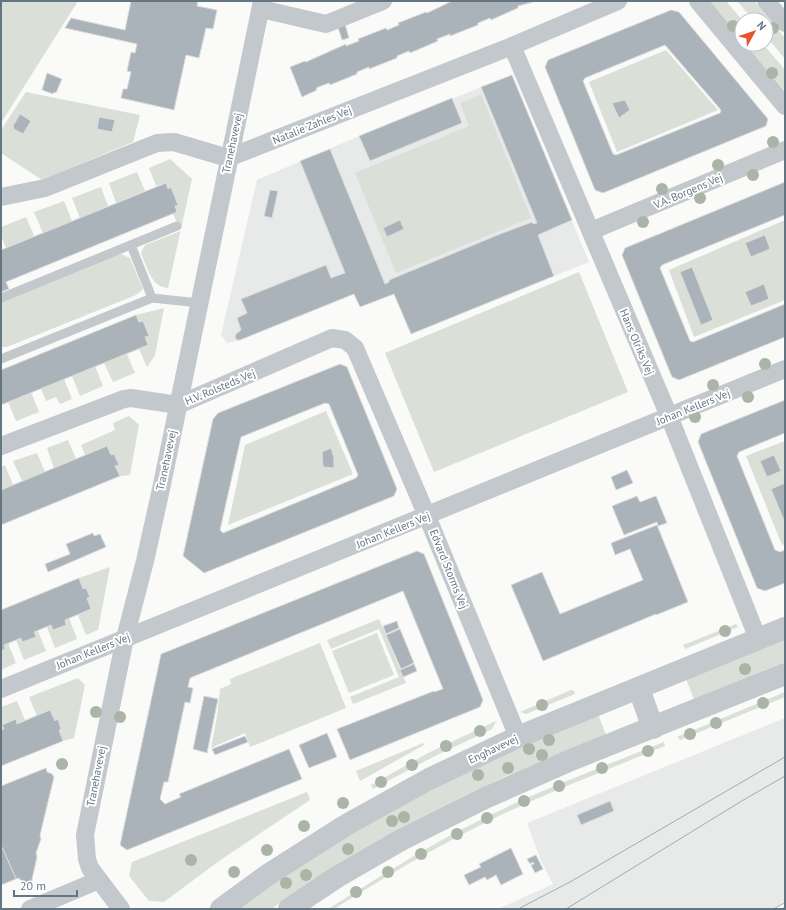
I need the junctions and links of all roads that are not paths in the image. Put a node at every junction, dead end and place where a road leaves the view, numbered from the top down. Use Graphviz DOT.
graph roads {
  1 [pos="383,1"];
  2 [pos="618,1"];
  3 [pos="698,1"];
  4 [pos="766,1"];
  5 [pos="262,5"];
  6 [pos="785,23"];
  7 [pos="512,46"];
  8 [pos="785,106"];
  9 [pos="785,150"];
  10 [pos="228,158"];
  11 [pos="1,197"];
  12 [pos="177,226"];
  13 [pos="591,231"];
  14 [pos="131,245"];
  15 [pos="1,298"];
  16 [pos="152,298"];
  17 [pos="199,303"];
  18 [pos="345,340"];
  19 [pos="1,359"];
  20 [pos="785,369"];
  21 [pos="178,405"];
  22 [pos="669,416"];
  23 [pos="1,446"];
  24 [pos="427,516"];
  25 [pos="785,628"];
  26 [pos="125,638"];
  27 [pos="758,640"];
  28 [pos="785,674"];
  29 [pos="1,689"];
  30 [pos="639,689"];
  31 [pos="653,728"];
  32 [pos="518,737"];
  33 [pos="99,880"];
  34 [pos="51,905"];
  35 [pos="30,909"];
  36 [pos="121,909"];
  37 [pos="221,909"];
  38 [pos="289,909"];
  1 -- 5 [label="street"];
  2 -- 7 [label="street, Natalie Zahles Vej"];
  3 -- 8 [label="street"];
  4 -- 6 [label="street"];
  5 -- 10 [label="street, Tranehavevej"];
  7 -- 10 [label="street, Natalie Zahles Vej"];
  7 -- 13 [label="street, Hans Olriks Vej"];
  9 -- 13 [label="street, V.A. Borgens Vej"];
  10 -- 11 [label="street"];
  10 -- 17 [label="street, Tranehavevej"];
  12 -- 14 [label="lane"];
  13 -- 22 [label="street, Hans Olriks Vej"];
  14 -- 15 [label="lane"];
  14 -- 16 [label="lane"];
  16 -- 17 [label="lane"];
  16 -- 19 [label="lane"];
  17 -- 21 [label="street, Tranehavevej"];
  18 -- 21 [label="street, H.V. Rolsteds Vej"];
  18 -- 24 [label="street, Edvard Storms Vej"];
  20 -- 22 [label="street, Johan Kellers Vej"];
  21 -- 23 [label="street, H.V. Rolsteds Vej"];
  21 -- 26 [label="street, Tranehavevej"];
  22 -- 24 [label="street, Johan Kellers Vej"];
  22 -- 27 [label="street, Hans Olriks Vej"];
  24 -- 26 [label="street, Johan Kellers Vej"];
  24 -- 32 [label="street, Edvard Storms Vej"];
  25 -- 27 [label="street, Enghavevej"];
  26 -- 29 [label="street, Johan Kellers Vej"];
  26 -- 33 [label="street, Tranehavevej"];
  27 -- 30 [label="street, Enghavevej"];
  28 -- 31 [label="street"];
  30 -- 31 [label="street"];
  30 -- 32 [label="street, Enghavevej"];
  31 -- 38 [label="street"];
  32 -- 37 [label="street, Enghavevej"];
  33 -- 34 [label="street"];
  33 -- 36 [label="street, Tranehavevej"];
  34 -- 35 [label="street"];
}
